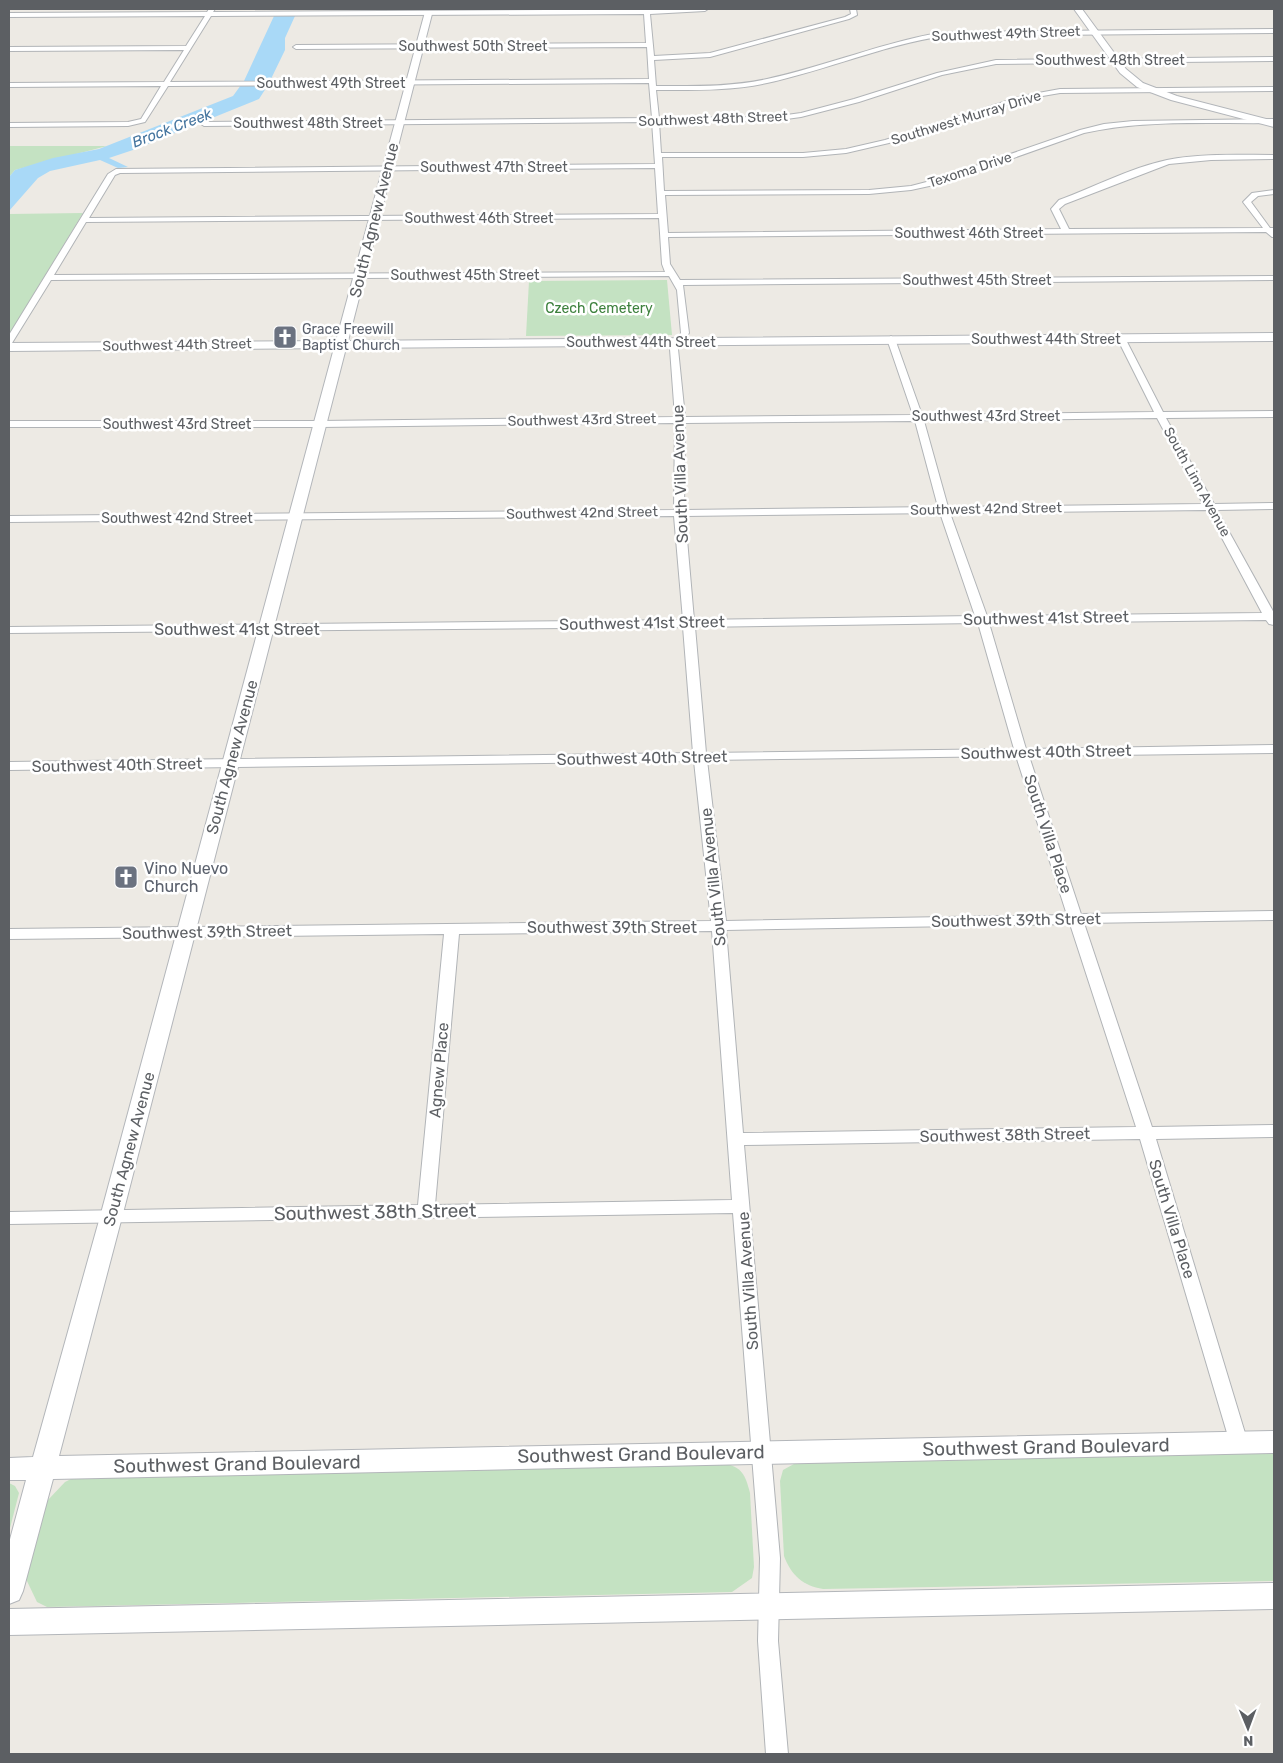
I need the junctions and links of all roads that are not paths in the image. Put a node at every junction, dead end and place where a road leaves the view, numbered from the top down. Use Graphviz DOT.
graph roads {
  1 [pos="706,9"];
  2 [pos="853,9"];
  3 [pos="1078,9"];
  4 [pos="648,10"];
  5 [pos="429,11"];
  6 [pos="211,12"];
  7 [pos="9,15"];
  8 [pos="1274,31"];
  9 [pos="1095,32"];
  10 [pos="420,46"];
  11 [pos="296,47"];
  12 [pos="189,48"];
  13 [pos="9,49"];
  14 [pos="651,51"];
  15 [pos="1274,59"];
  16 [pos="1116,60"];
  17 [pos="410,82"];
  18 [pos="168,84"];
  19 [pos="653,84"];
  20 [pos="9,85"];
  21 [pos="1274,88"];
  22 [pos="1148,89"];
  23 [pos="656,121"];
  24 [pos="1263,121"];
  25 [pos="399,122"];
  26 [pos="1274,123"];
  27 [pos="204,124"];
  28 [pos="9,125"];
  29 [pos="1274,157"];
  30 [pos="659,160"];
  31 [pos="387,168"];
  32 [pos="1274,192"];
  33 [pos="662,193"];
  34 [pos="663,216"];
  35 [pos="375,218"];
  36 [pos="85,220"];
  37 [pos="1066,232"];
  38 [pos="1272,233"];
  39 [pos="664,235"];
  40 [pos="360,276"];
  41 [pos="49,278"];
  42 [pos="674,278"];
  43 [pos="1274,278"];
  44 [pos="1274,337"];
  45 [pos="1121,338"];
  46 [pos="891,339"];
  47 [pos="9,341"];
  48 [pos="679,341"];
  49 [pos="342,344"];
  50 [pos="9,347"];
  51 [pos="1274,414"];
  52 [pos="1160,415"];
  53 [pos="918,416"];
  54 [pos="680,419"];
  55 [pos="9,424"];
  56 [pos="320,424"];
  57 [pos="1210,506"];
  58 [pos="1274,506"];
  59 [pos="944,509"];
  60 [pos="679,512"];
  61 [pos="295,517"];
  62 [pos="9,518"];
  63 [pos="982,619"];
  64 [pos="1273,619"];
  65 [pos="688,623"];
  66 [pos="266,629"];
  67 [pos="9,630"];
  68 [pos="1274,748"];
  69 [pos="1021,752"];
  70 [pos="700,757"];
  71 [pos="230,764"];
  72 [pos="9,766"];
  73 [pos="1274,916"];
  74 [pos="1076,919"];
  75 [pos="720,926"];
  76 [pos="452,928"];
  77 [pos="186,933"];
  78 [pos="9,934"];
  79 [pos="1274,1131"];
  80 [pos="1146,1133"];
  81 [pos="737,1138"];
  82 [pos="742,1206"];
  83 [pos="426,1212"];
  84 [pos="111,1217"];
  85 [pos="9,1218"];
  86 [pos="1274,1442"];
  87 [pos="1239,1443"];
  88 [pos="760,1452"];
  89 [pos="9,1469"];
  90 [pos="42,1469"];
  91 [pos="9,1591"];
  92 [pos="1274,1596"];
  93 [pos="770,1606"];
  94 [pos="9,1622"];
  95 [pos="777,1754"];
  1 -- 4 [label="street"];
  2 -- 14 [label="street, Southwest 50th Street"];
  3 -- 9 [label="street"];
  4 -- 5 [label="street"];
  4 -- 14 [label="street, South Villa Avenue"];
  5 -- 6 [label="street"];
  5 -- 10 [label="street, South Agnew Avenue"];
  6 -- 7 [label="street"];
  6 -- 12 [label="street"];
  8 -- 9 [label="street, Southwest 49th Street"];
  9 -- 16 [label="street"];
  9 -- 19 [label="street, Southwest 49th Street"];
  10 -- 11 [label="street, Southwest 50th Street"];
  10 -- 14 [label="street, Southwest 50th Street"];
  10 -- 17 [label="street, South Agnew Avenue"];
  12 -- 13 [label="street"];
  12 -- 18 [label="street"];
  14 -- 19 [label="street, South Villa Avenue"];
  15 -- 16 [label="street, Southwest 48th Street"];
  16 -- 22 [label="street"];
  16 -- 23 [label="street, Southwest 48th Street"];
  17 -- 18 [label="street, Southwest 49th Street"];
  17 -- 19 [label="street, Southwest 49th Street"];
  17 -- 25 [label="street, South Agnew Avenue"];
  18 -- 20 [label="street, Southwest 49th Street"];
  18 -- 28 [label="street"];
  19 -- 23 [label="street, South Villa Avenue"];
  21 -- 22 [label="street, Southwest Murray Drive"];
  22 -- 24 [label="street"];
  22 -- 30 [label="street, Southwest Murray Drive"];
  23 -- 25 [label="street, Southwest 48th Street"];
  23 -- 30 [label="street, South Villa Avenue"];
  24 -- 26 [label="street"];
  24 -- 33 [label="street, Texoma Drive"];
  25 -- 27 [label="street, Southwest 48th Street"];
  25 -- 31 [label="street, South Agnew Avenue"];
  29 -- 37 [label="street"];
  30 -- 31 [label="street, Southwest 47th Street"];
  30 -- 33 [label="street, South Villa Avenue"];
  31 -- 35 [label="street, South Agnew Avenue"];
  31 -- 36 [label="street, Southwest 47th Street"];
  32 -- 38 [label="street"];
  33 -- 34 [label="street, South Villa Avenue"];
  34 -- 35 [label="street, Southwest 46th Street"];
  34 -- 39 [label="street, South Villa Avenue"];
  35 -- 36 [label="street, Southwest 46th Street"];
  35 -- 40 [label="street, South Agnew Avenue"];
  36 -- 41 [label="street"];
  37 -- 38 [label="street, Southwest 46th Street"];
  37 -- 39 [label="street, Southwest 46th Street"];
  39 -- 42 [label="street, South Villa Avenue"];
  40 -- 41 [label="street, Southwest 45th Street"];
  40 -- 42 [label="street, Southwest 45th Street"];
  40 -- 49 [label="street, South Agnew Avenue"];
  41 -- 47 [label="street"];
  42 -- 43 [label="street, Southwest 45th Street"];
  42 -- 48 [label="street, South Villa Avenue"];
  44 -- 45 [label="street, Southwest 44th Street"];
  45 -- 46 [label="street, Southwest 44th Street"];
  45 -- 52 [label="street, South Linn Avenue"];
  46 -- 48 [label="street, Southwest 44th Street"];
  46 -- 53 [label="street, South Villa Place"];
  48 -- 49 [label="street, Southwest 44th Street"];
  48 -- 54 [label="street, South Villa Avenue"];
  49 -- 50 [label="street, Southwest 44th Street"];
  49 -- 56 [label="street, South Agnew Avenue"];
  51 -- 52 [label="street, Southwest 43rd Street"];
  52 -- 53 [label="street, Southwest 43rd Street"];
  52 -- 57 [label="street, South Linn Avenue"];
  53 -- 54 [label="street, Southwest 43rd Street"];
  53 -- 59 [label="street, South Villa Place"];
  54 -- 56 [label="street, Southwest 43rd Street"];
  54 -- 60 [label="street, South Villa Avenue"];
  55 -- 56 [label="street, Southwest 43rd Street"];
  56 -- 61 [label="street, South Agnew Avenue"];
  57 -- 58 [label="street, Southwest 42nd Street"];
  57 -- 59 [label="street, Southwest 42nd Street"];
  57 -- 64 [label="street, South Linn Avenue"];
  59 -- 60 [label="street, Southwest 42nd Street"];
  59 -- 63 [label="street, South Villa Place"];
  60 -- 61 [label="street, Southwest 42nd Street"];
  60 -- 65 [label="street, South Villa Avenue"];
  61 -- 62 [label="street, Southwest 42nd Street"];
  61 -- 66 [label="street, South Agnew Avenue"];
  63 -- 64 [label="street, Southwest 41st Street"];
  63 -- 65 [label="street, Southwest 41st Street"];
  63 -- 69 [label="street, South Villa Place"];
  65 -- 66 [label="street, Southwest 41st Street"];
  65 -- 70 [label="street, South Villa Avenue"];
  66 -- 67 [label="street, Southwest 41st Street"];
  66 -- 71 [label="street, South Agnew Avenue"];
  68 -- 69 [label="street, Southwest 40th Street"];
  69 -- 70 [label="street, Southwest 40th Street"];
  69 -- 74 [label="street, South Villa Place"];
  70 -- 71 [label="street, Southwest 40th Street"];
  70 -- 75 [label="street, South Villa Avenue"];
  71 -- 72 [label="street, Southwest 40th Street"];
  71 -- 77 [label="street, South Agnew Avenue"];
  73 -- 74 [label="street, Southwest 39th Street"];
  74 -- 75 [label="street, Southwest 39th Street"];
  74 -- 80 [label="street, South Villa Place"];
  75 -- 76 [label="street, Southwest 39th Street"];
  75 -- 81 [label="street, South Villa Avenue"];
  76 -- 77 [label="street, Southwest 39th Street"];
  76 -- 83 [label="street, Agnew Place"];
  77 -- 78 [label="street, Southwest 39th Street"];
  77 -- 84 [label="street, South Agnew Avenue"];
  79 -- 80 [label="street, Southwest 38th Street"];
  80 -- 81 [label="street, Southwest 38th Street"];
  80 -- 87 [label="street, South Villa Place"];
  81 -- 82 [label="street, South Villa Avenue"];
  82 -- 83 [label="street, Southwest 38th Street"];
  82 -- 88 [label="street, South Villa Avenue"];
  83 -- 84 [label="street, Southwest 38th Street"];
  84 -- 85 [label="street, Southwest 38th Street"];
  84 -- 90 [label="street, South Agnew Avenue"];
  86 -- 87 [label="street, Southwest Grand Boulevard"];
  87 -- 88 [label="street, Southwest Grand Boulevard"];
  88 -- 90 [label="street, Southwest Grand Boulevard"];
  88 -- 93 [label="street, South Villa Avenue"];
  89 -- 90 [label="street, Southwest Grand Boulevard"];
  90 -- 91 [label="street, South Agnew Avenue"];
  92 -- 93 [label="street"];
  93 -- 94 [label="street"];
  93 -- 95 [label="street, South Villa Avenue"];
}
